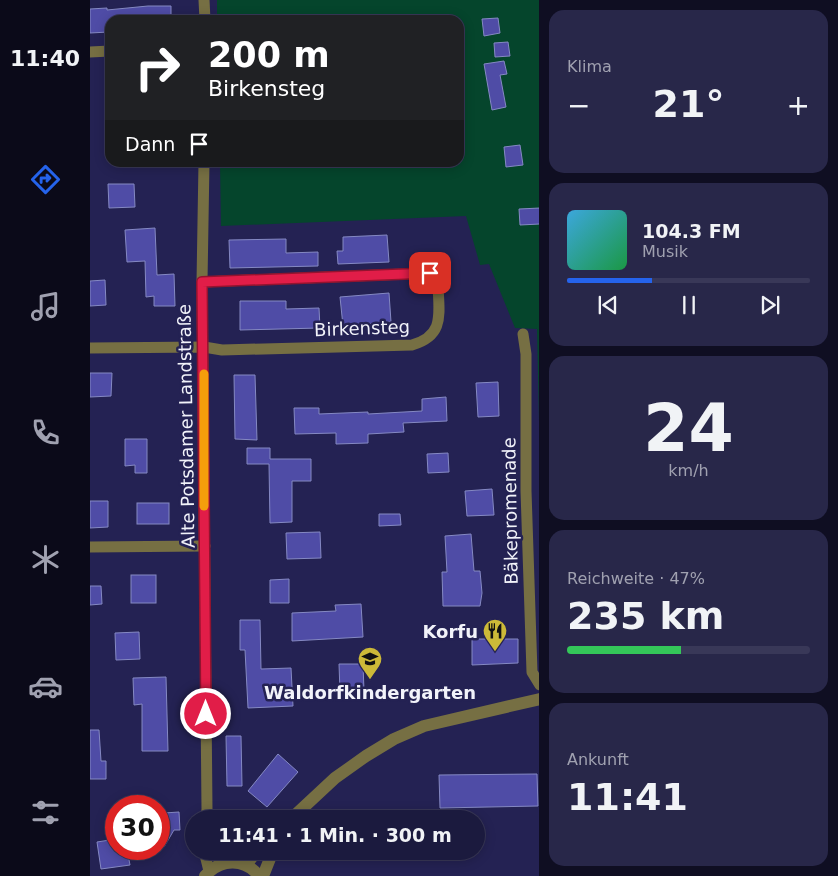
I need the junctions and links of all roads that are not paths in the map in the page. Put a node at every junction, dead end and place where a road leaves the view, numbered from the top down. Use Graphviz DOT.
graph roads {
  1 [pos="204,0"];
  2 [pos="205,15"];
  3 [pos="105,51"];
  4 [pos="90,52"];
  5 [pos="204,167"];
  6 [pos="202,282"];
  7 [pos="523,334"];
  8 [pos="90,348"];
  9 [pos="204,348"];
  10 [pos="204,546"];
  11 [pos="90,547"];
  12 [pos="539,685"];
  13 [pos="539,699"];
  14 [pos="208,810"];
  15 [pos="301,810"];
  16 [pos="205,860"];
  17 [pos="250,860"];
  18 [pos="269,860"];
  19 [pos="233,862"];
  20 [pos="246,865"];
  21 [pos="207,874"];
  22 [pos="261,876"];
  1 -- 2 [label="street"];
  3 -- 4 [label="street"];
  5 -- 6 [label="street, Alte Potsdamer Landstraße"];
  6 -- 9 [label="street, Alte Potsdamer Landstraße"];
  6 -- 9 [label="street, Birkensteg"];
  7 -- 12 [label="street, Bäkepromenade"];
  8 -- 9 [label="street, Birkensteg"];
  9 -- 10 [label="street, Alte Potsdamer Landstraße"];
  10 -- 11 [label="street"];
  10 -- 14 [label="street, Alte Potsdamer Landstraße"];
  13 -- 15 [label="street"];
  16 -- 21 [label="street"];
  17 -- 20 [label="street"];
  18 -- 22 [label="street"];
  19 -- 20 [label="street"];
  19 -- 21 [label="street"];
  20 -- 22 [label="street"];
}
